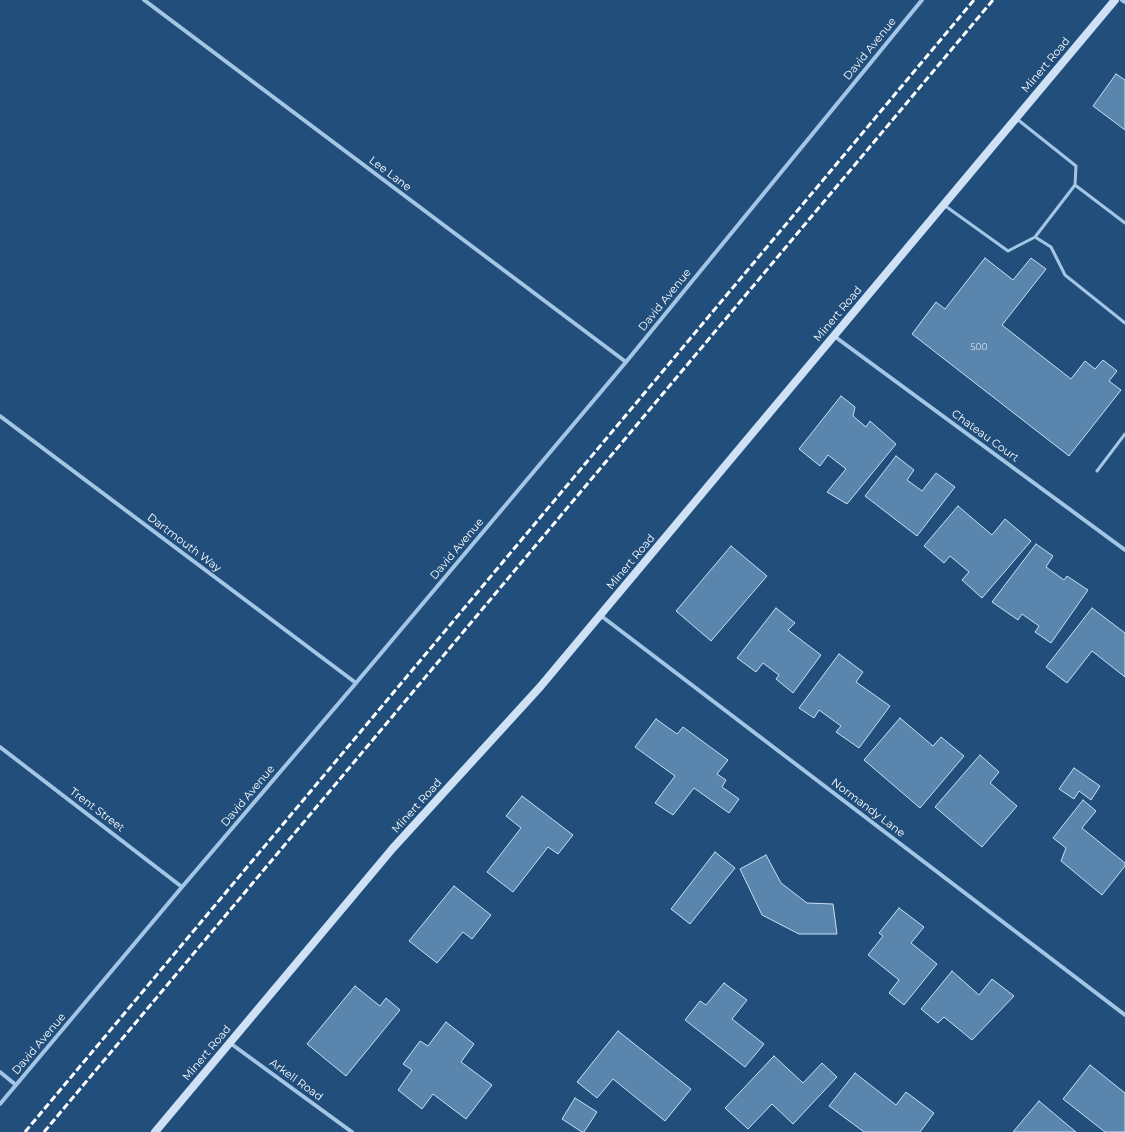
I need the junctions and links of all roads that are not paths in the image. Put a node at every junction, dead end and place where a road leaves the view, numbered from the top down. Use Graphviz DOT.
graph roads {
  1 [pos="144,0"];
  2 [pos="922,0"];
  3 [pos="1115,0"];
  4 [pos="1122,0"];
  5 [pos="1125,2"];
  6 [pos="1016,118"];
  7 [pos="1075,185"];
  8 [pos="944,205"];
  9 [pos="1125,223"];
  10 [pos="1035,237"];
  11 [pos="1125,323"];
  12 [pos="834,336"];
  13 [pos="626,362"];
  14 [pos="0,416"];
  15 [pos="1125,434"];
  16 [pos="1097,471"];
  17 [pos="1125,544"];
  18 [pos="1123,549"];
  19 [pos="600,615"];
  20 [pos="356,683"];
  21 [pos="0,747"];
  22 [pos="182,887"];
  23 [pos="1125,1015"];
  24 [pos="230,1043"];
  25 [pos="0,1072"];
  26 [pos="16,1085"];
  27 [pos="0,1104"];
  28 [pos="155,1132"];
  29 [pos="352,1132"];
  1 -- 13 [label="street, Lee Lane"];
  2 -- 13 [label="street, David Avenue"];
  3 -- 6 [label="street, Minert Road"];
  4 -- 5 [label="street"];
  6 -- 7 [label="lane"];
  6 -- 8 [label="street, Minert Road"];
  7 -- 9 [label="lane"];
  7 -- 10 [label="lane"];
  8 -- 10 [label="lane"];
  8 -- 12 [label="street, Minert Road"];
  10 -- 11 [label="lane"];
  12 -- 18 [label="street, Chateau Court"];
  12 -- 19 [label="street, Minert Road"];
  13 -- 20 [label="street, David Avenue"];
  14 -- 20 [label="street, Dartmouth Way"];
  15 -- 16 [label="lane"];
  17 -- 18 [label="street"];
  19 -- 23 [label="street, Normandy Lane"];
  19 -- 24 [label="street, Minert Road"];
  20 -- 22 [label="street, David Avenue"];
  21 -- 22 [label="street, Trent Street"];
  22 -- 26 [label="street, David Avenue"];
  24 -- 28 [label="street, Minert Road"];
  24 -- 29 [label="street, Arkell Road"];
  25 -- 26 [label="street"];
  26 -- 27 [label="street, David Avenue"];
}
